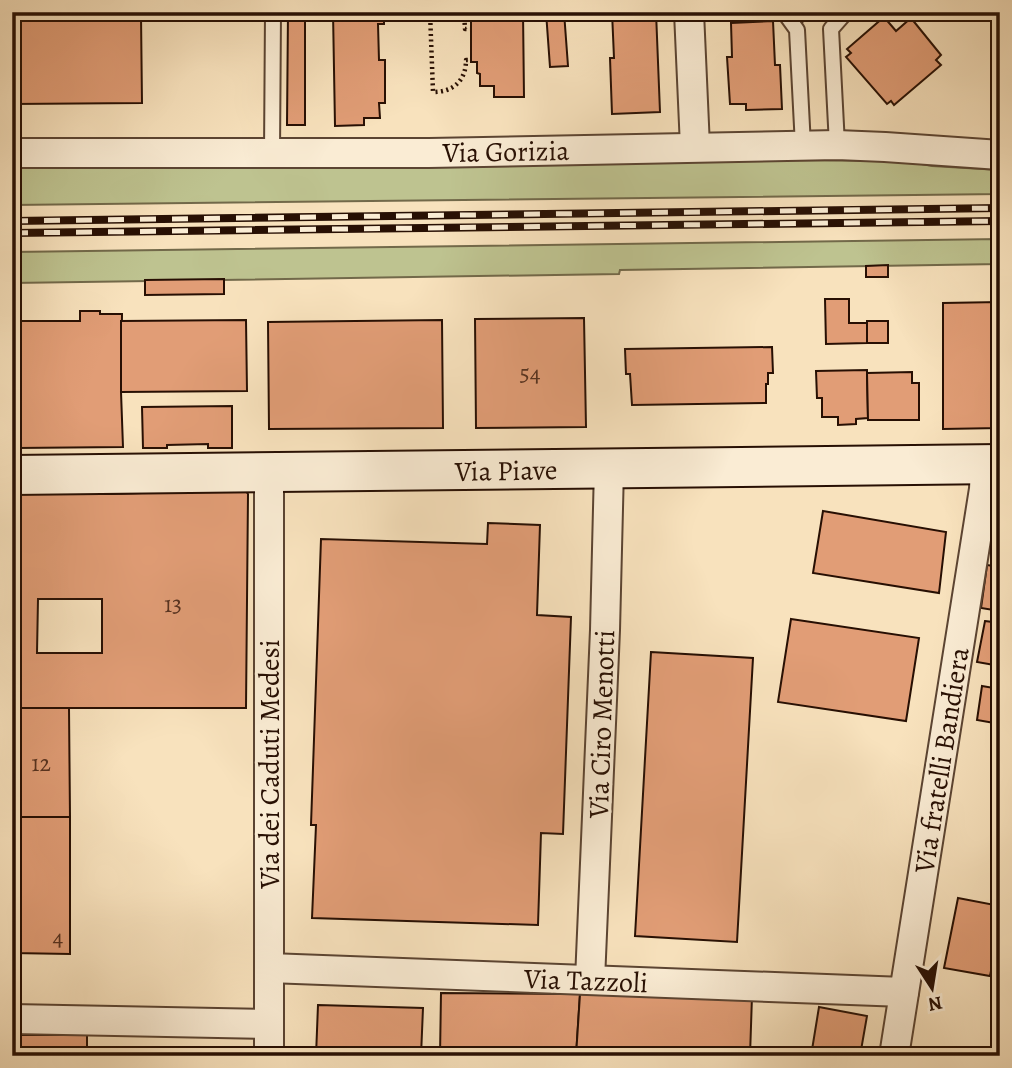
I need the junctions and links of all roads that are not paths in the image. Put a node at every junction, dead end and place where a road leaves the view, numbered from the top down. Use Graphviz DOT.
graph roads {
  1 [pos="273,12"];
  2 [pos="689,12"];
  3 [pos="784,12"];
  4 [pos="846,12"];
  5 [pos="837,145"];
  6 [pos="803,146"];
  7 [pos="695,147"];
  8 [pos="12,153"];
  9 [pos="272,153"];
  10 [pos="1000,155"];
  11 [pos="993,464"];
  12 [pos="609,468"];
  13 [pos="269,472"];
  14 [pos="12,474"];
  15 [pos="269,968"];
  16 [pos="590,980"];
  17 [pos="904,992"];
  18 [pos="12,1019"];
  19 [pos="269,1024"];
  20 [pos="269,1056"];
  21 [pos="894,1056"];
  1 -- 9 [label="lane"];
  2 -- 7 [label="street"];
  3 -- 6 [label="lane"];
  4 -- 5 [label="lane"];
  5 -- 6 [label="street, Via Gorizia"];
  5 -- 10 [label="street, Via Gorizia"];
  6 -- 7 [label="street, Via Gorizia"];
  7 -- 9 [label="street, Via Gorizia"];
  8 -- 9 [label="street, Via Gorizia"];
  11 -- 12 [label="street, Via Piave"];
  11 -- 17 [label="street, Via fratelli Bandiera"];
  12 -- 13 [label="street, Via Piave"];
  12 -- 16 [label="street, Via Ciro Menotti"];
  13 -- 14 [label="street, Via Piave"];
  13 -- 15 [label="street, Via dei Caduti Medesi"];
  15 -- 16 [label="street, Via Tazzoli"];
  15 -- 19 [label="street, Via dei Caduti Medesi"];
  16 -- 17 [label="street, Via Tazzoli"];
  17 -- 21 [label="street, Via fratelli Bandiera"];
  18 -- 19 [label="street"];
  19 -- 20 [label="street, Via dei Caduti Medesi"];
}
